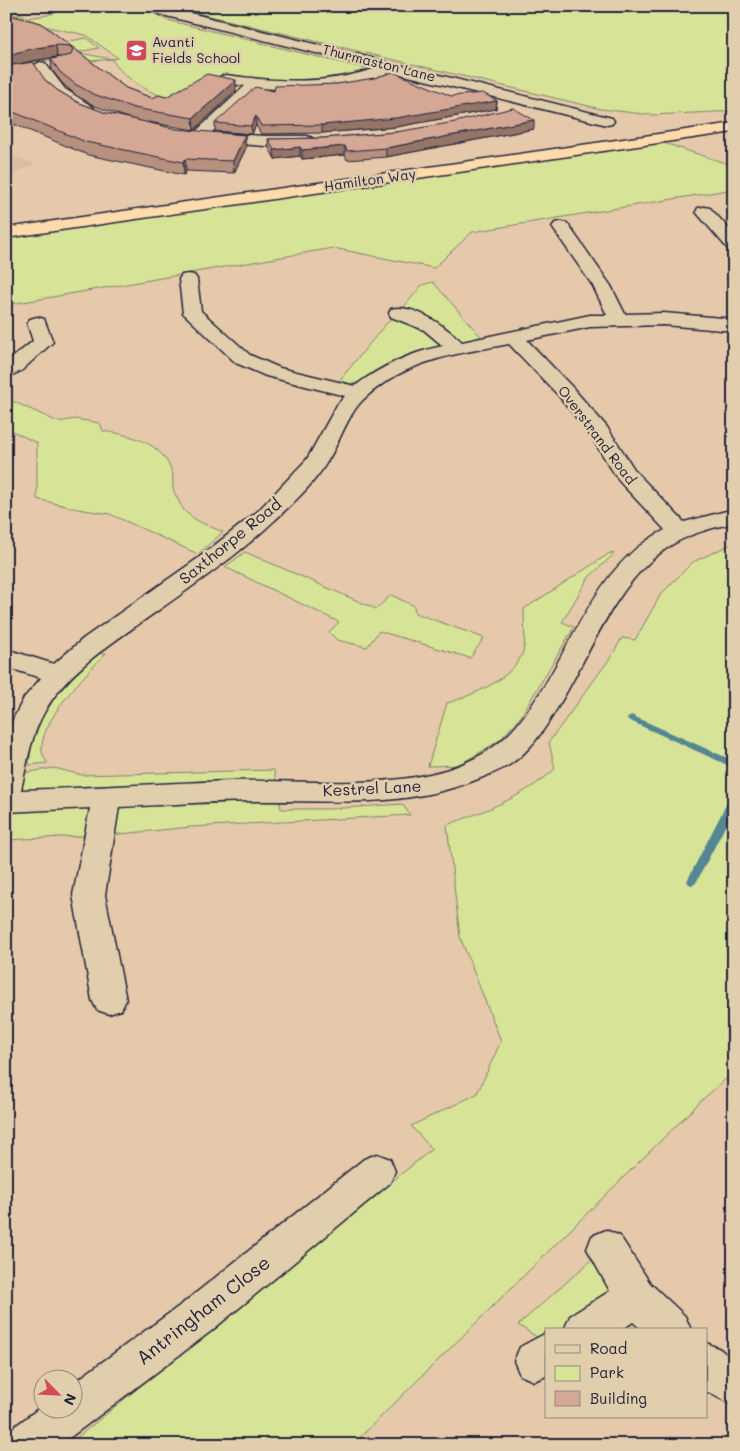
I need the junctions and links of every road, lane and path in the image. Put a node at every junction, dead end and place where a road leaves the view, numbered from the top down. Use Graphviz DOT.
graph roads {
  1 [pos="150,6"];
  2 [pos="57,63"];
  3 [pos="40,66"];
  4 [pos="392,67"];
  5 [pos="23,69"];
  6 [pos="226,79"];
  7 [pos="256,84"];
  8 [pos="104,116"];
  9 [pos="607,121"];
  10 [pos="734,127"];
  11 [pos="322,140"];
  12 [pos="704,212"];
  13 [pos="561,227"];
  14 [pos="6,233"];
  15 [pos="734,245"];
  16 [pos="188,279"];
  17 [pos="398,313"];
  18 [pos="618,319"];
  19 [pos="37,323"];
  20 [pos="734,325"];
  21 [pos="514,337"];
  22 [pos="457,348"];
  23 [pos="6,372"];
  24 [pos="359,393"];
  25 [pos="734,516"];
  26 [pos="680,532"];
  27 [pos="6,658"];
  28 [pos="59,674"];
  29 [pos="6,791"];
  30 [pos="106,798"];
  31 [pos="6,801"];
  32 [pos="109,1000"];
  33 [pos="377,1170"];
  34 [pos="606,1249"];
  35 [pos="636,1297"];
  36 [pos="587,1328"];
  37 [pos="669,1328"];
  38 [pos="708,1365"];
  39 [pos="734,1385"];
  40 [pos="25,1445"];
  1 -- 4 [label="street, Thurmaston Lane"];
  2 -- 3 [label="street"];
  3 -- 5 [label="street"];
  3 -- 8 [label="street"];
  4 -- 7 [label="street"];
  4 -- 9 [label="street, Thurmaston Lane"];
  6 -- 7 [label="street"];
  7 -- 11 [label="street"];
  10 -- 14 [label="highway, Hamilton Way"];
  12 -- 15 [label="street"];
  13 -- 18 [label="street"];
  16 -- 24 [label="street"];
  17 -- 22 [label="street"];
  18 -- 20 [label="street, Saxthorpe Road"];
  18 -- 21 [label="street, Saxthorpe Road"];
  19 -- 23 [label="street"];
  21 -- 22 [label="street, Saxthorpe Road"];
  21 -- 26 [label="street, Overstrand Road"];
  22 -- 24 [label="street, Saxthorpe Road"];
  24 -- 28 [label="street, Saxthorpe Road"];
  25 -- 26 [label="street, Kestrel Lane"];
  26 -- 30 [label="street, Kestrel Lane"];
  27 -- 28 [label="street"];
  28 -- 29 [label="street, Saxthorpe Road"];
  30 -- 31 [label="street, Kestrel Lane"];
  30 -- 32 [label="street"];
  33 -- 40 [label="street, Antringham Close"];
  34 -- 35 [label="street"];
  35 -- 36 [label="street"];
  35 -- 37 [label="street"];
  38 -- 39 [label="street"];
}
